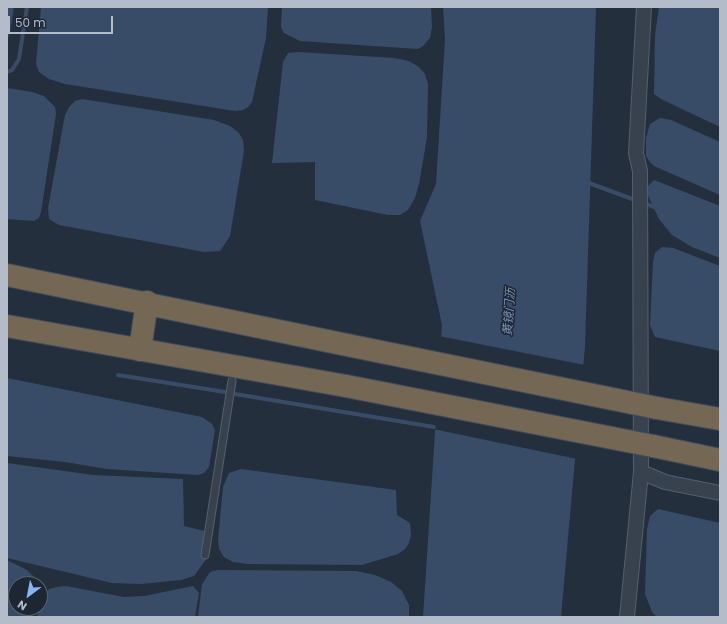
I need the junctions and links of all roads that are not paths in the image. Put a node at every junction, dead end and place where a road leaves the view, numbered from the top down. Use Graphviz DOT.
graph roads {
  1 [pos="644,7"];
  2 [pos="7,275"];
  3 [pos="147,302"];
  4 [pos="7,326"];
  5 [pos="140,350"];
  6 [pos="232,381"];
  7 [pos="720,419"];
  8 [pos="720,460"];
  9 [pos="640,472"];
  10 [pos="720,493"];
  11 [pos="205,554"];
  12 [pos="627,617"];
  1 -- 9 [label="street"];
  2 -- 3 [label="highway"];
  3 -- 5 [label="highway"];
  3 -- 7 [label="highway, bridge"];
  4 -- 5 [label="highway"];
  5 -- 8 [label="highway, bridge"];
  6 -- 11 [label="lane"];
  9 -- 10 [label="street"];
  9 -- 12 [label="street"];
}
